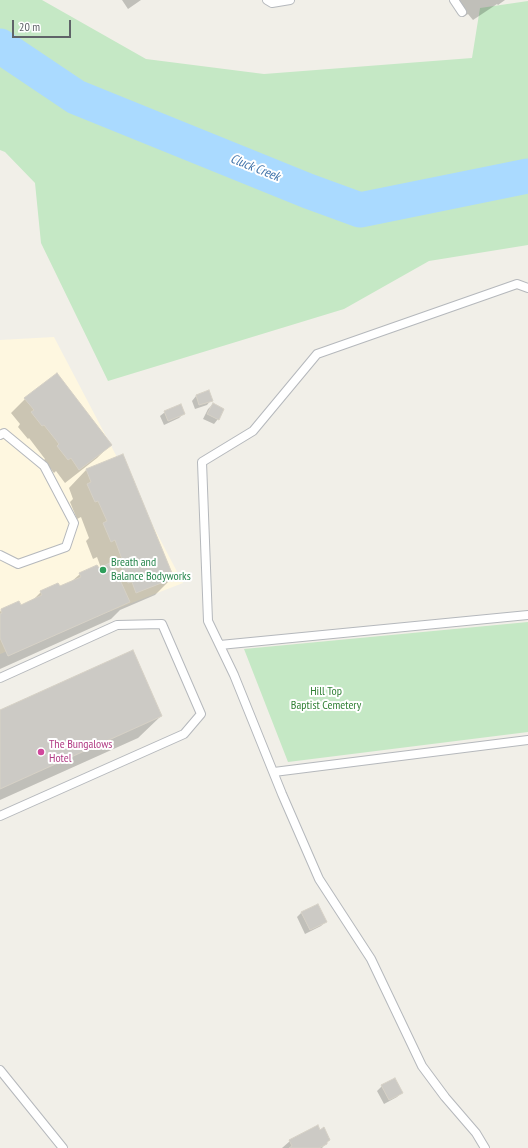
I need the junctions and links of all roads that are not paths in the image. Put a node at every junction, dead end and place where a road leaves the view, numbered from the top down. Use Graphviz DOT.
graph roads {
  1 [pos="267,0"];
  2 [pos="290,0"];
  3 [pos="454,0"];
  4 [pos="462,12"];
  5 [pos="528,288"];
  6 [pos="0,435"];
  7 [pos="0,555"];
  8 [pos="528,615"];
  9 [pos="220,645"];
  10 [pos="0,678"];
  11 [pos="528,740"];
  12 [pos="274,772"];
  13 [pos="0,816"];
  14 [pos="0,1070"];
  15 [pos="63,1148"];
  16 [pos="485,1148"];
  1 -- 2 [label="lane"];
  3 -- 4 [label="lane"];
  5 -- 9 [label="lane"];
  6 -- 7 [label="lane"];
  8 -- 9 [label="lane"];
  9 -- 12 [label="lane"];
  10 -- 13 [label="lane"];
  11 -- 12 [label="lane"];
  12 -- 16 [label="lane"];
  14 -- 15 [label="lane"];
}
